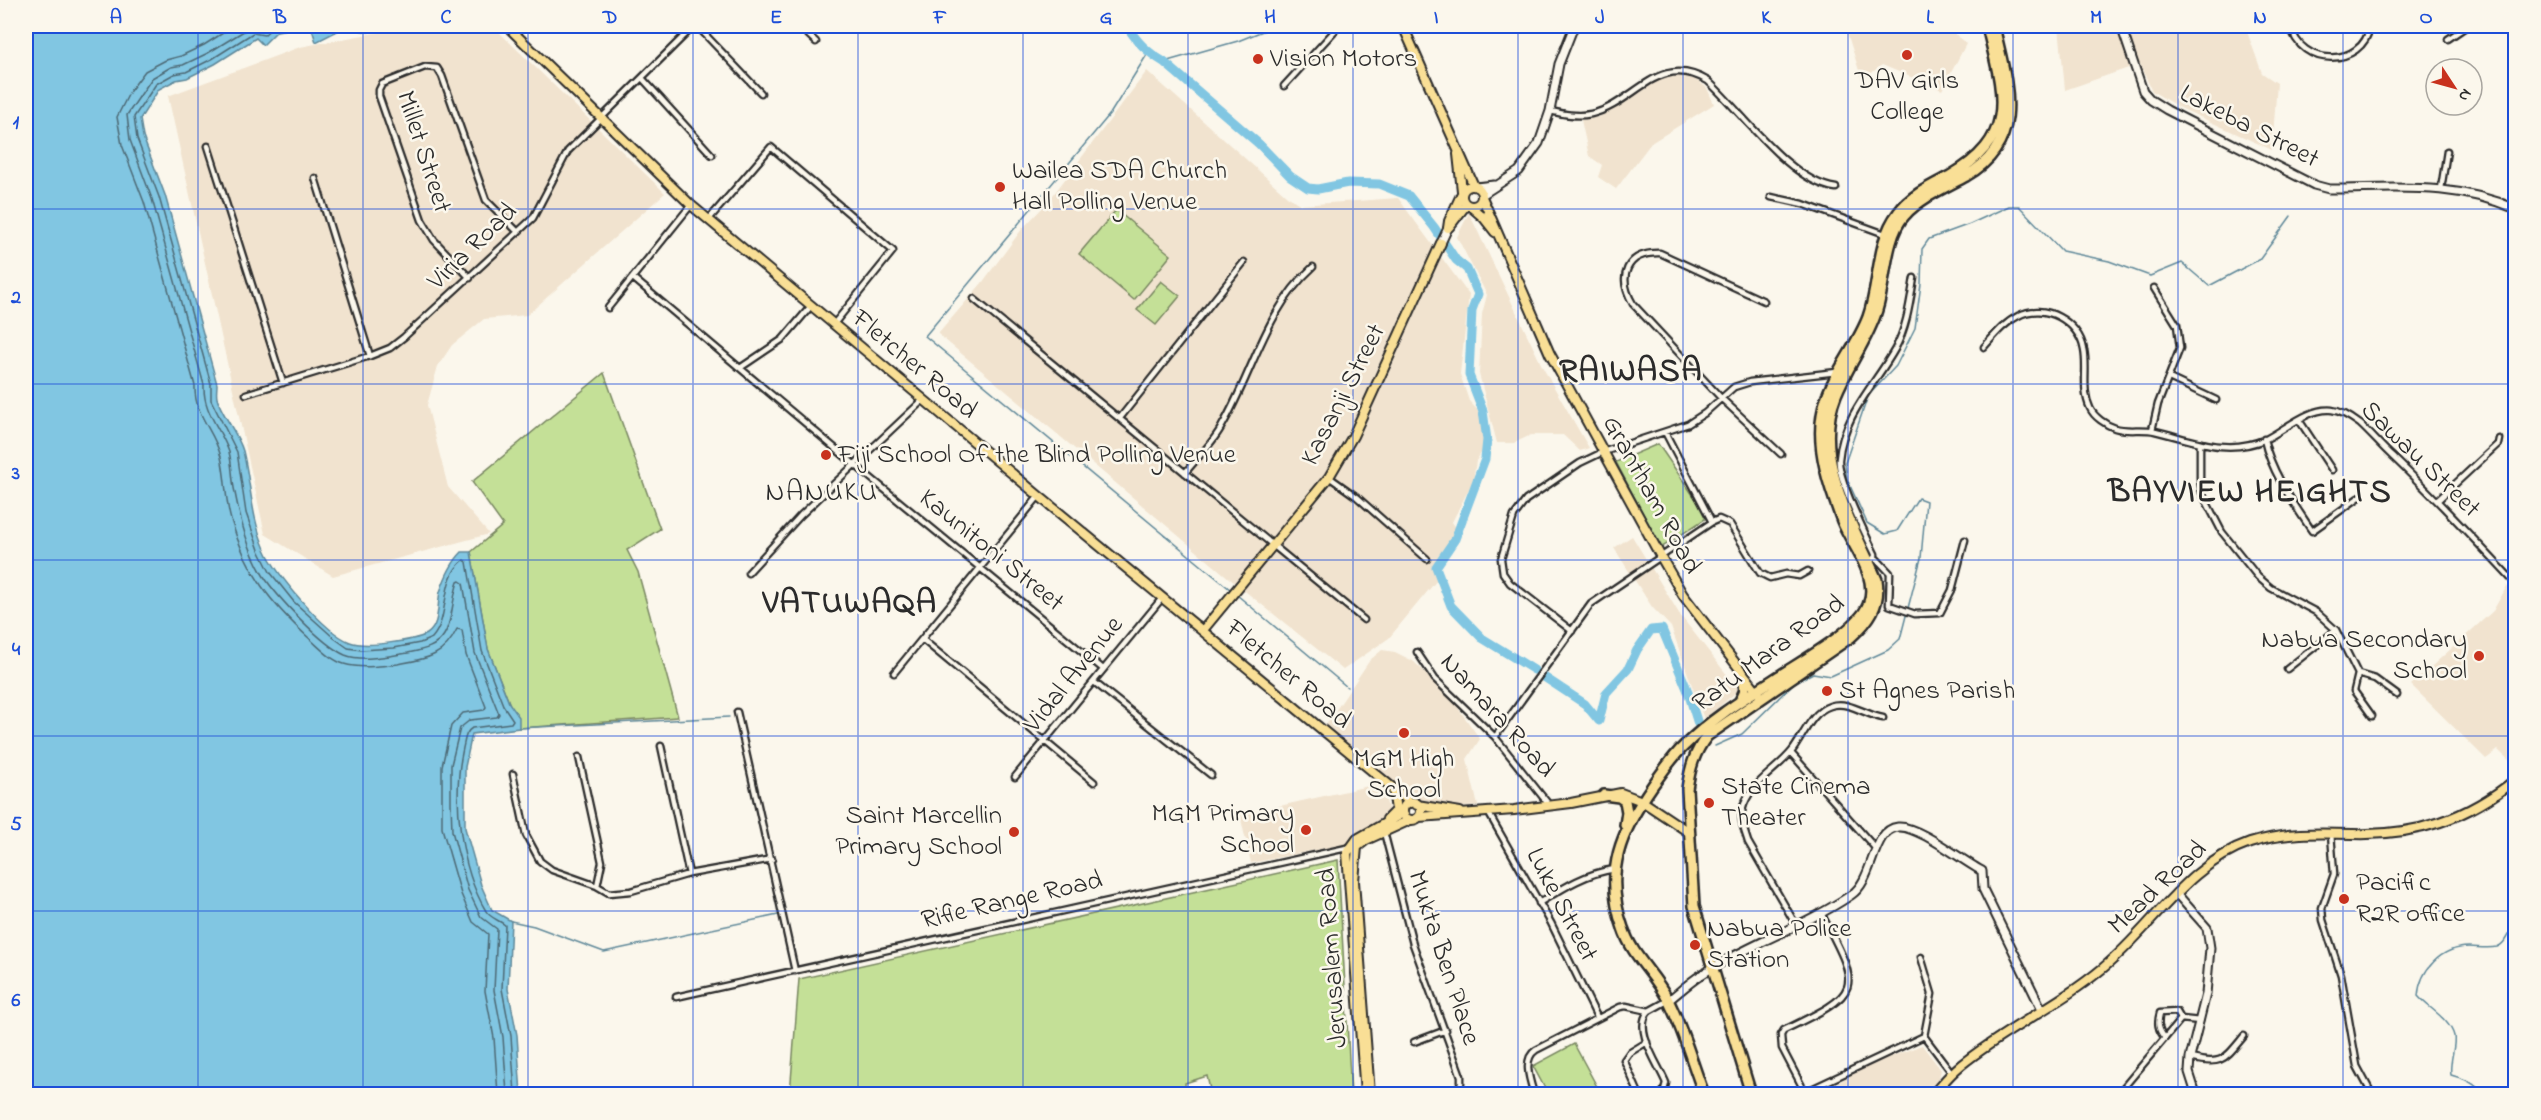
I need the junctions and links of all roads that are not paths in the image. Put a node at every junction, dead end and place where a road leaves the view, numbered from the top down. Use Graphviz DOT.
graph roads {
  1 [pos="507,26"];
  2 [pos="696,26"];
  3 [pos="799,26"];
  4 [pos="1339,26"];
  5 [pos="1403,26"];
  6 [pos="1574,26"];
  7 [pos="1987,26"];
  8 [pos="1994,26"];
  9 [pos="2121,26"];
  10 [pos="2291,26"];
  11 [pos="2370,26"];
  12 [pos="2467,26"];
  13 [pos="2448,39"];
  14 [pos="816,42"];
  15 [pos="642,78"];
  16 [pos="1284,87"];
  17 [pos="761,93"];
  18 [pos="1550,111"];
  19 [pos="600,118"];
  20 [pos="208,146"];
  21 [pos="1458,147"];
  22 [pos="2447,151"];
  23 [pos="712,155"];
  24 [pos="315,178"];
  25 [pos="1497,185"];
  26 [pos="1475,186"];
  27 [pos="1836,188"];
  28 [pos="2441,189"];
  29 [pos="1462,193"];
  30 [pos="1482,196"];
  31 [pos="1771,197"];
  32 [pos="691,204"];
  33 [pos="1468,205"];
  34 [pos="2516,209"];
  35 [pos="709,219"];
  36 [pos="1447,231"];
  37 [pos="518,232"];
  38 [pos="1496,234"];
  39 [pos="1887,235"];
  40 [pos="1440,243"];
  41 [pos="1244,262"];
  42 [pos="1313,267"];
  43 [pos="470,278"];
  44 [pos="633,278"];
  45 [pos="1914,278"];
  46 [pos="2154,288"];
  47 [pos="974,299"];
  48 [pos="1764,301"];
  49 [pos="811,306"];
  50 [pos="608,308"];
  51 [pos="833,325"];
  52 [pos="1984,347"];
  53 [pos="370,356"];
  54 [pos="740,368"];
  55 [pos="1837,372"];
  56 [pos="1822,374"];
  57 [pos="2169,378"];
  58 [pos="283,383"];
  59 [pos="1831,384"];
  60 [pos="246,394"];
  61 [pos="1721,398"];
  62 [pos="923,400"];
  63 [pos="2216,400"];
  64 [pos="1120,418"];
  65 [pos="2299,420"];
  66 [pos="2152,430"];
  67 [pos="1665,432"];
  68 [pos="2264,439"];
  69 [pos="2499,439"];
  70 [pos="2200,444"];
  71 [pos="1603,452"];
  72 [pos="1781,454"];
  73 [pos="855,465"];
  74 [pos="2332,470"];
  75 [pos="1185,473"];
  76 [pos="1329,477"];
  77 [pos="1039,496"];
  78 [pos="2361,496"];
  79 [pos="2438,500"];
  80 [pos="1712,522"];
  81 [pos="1965,540"];
  82 [pos="1274,545"];
  83 [pos="1661,557"];
  84 [pos="1427,559"];
  85 [pos="1872,559"];
  86 [pos="980,567"];
  87 [pos="1808,572"];
  88 [pos="748,573"];
  89 [pos="2516,584"];
  90 [pos="1163,597"];
  91 [pos="1364,620"];
  92 [pos="1203,630"];
  93 [pos="2336,630"];
  94 [pos="1572,631"];
  95 [pos="922,639"];
  96 [pos="1418,652"];
  97 [pos="1103,669"];
  98 [pos="2287,669"];
  99 [pos="1742,672"];
  100 [pos="894,673"];
  101 [pos="2358,674"];
  102 [pos="1094,682"];
  103 [pos="1759,694"];
  104 [pos="2397,695"];
  105 [pos="1737,706"];
  106 [pos="737,712"];
  107 [pos="2372,716"];
  108 [pos="1883,718"];
  109 [pos="1495,737"];
  110 [pos="1045,740"];
  111 [pos="661,746"];
  112 [pos="1791,753"];
  113 [pos="579,756"];
  114 [pos="513,774"];
  115 [pos="1211,776"];
  116 [pos="1015,777"];
  117 [pos="2516,778"];
  118 [pos="1094,782"];
  119 [pos="1392,788"];
  120 [pos="1604,795"];
  121 [pos="1642,801"];
  122 [pos="1550,806"];
  123 [pos="1409,807"];
  124 [pos="1463,812"];
  125 [pos="1488,812"];
  126 [pos="1419,817"];
  127 [pos="1410,820"];
  128 [pos="1384,832"];
  129 [pos="1368,833"];
  130 [pos="1690,833"];
  131 [pos="2331,833"];
  132 [pos="1622,839"];
  133 [pos="1353,847"];
  134 [pos="1876,849"];
  135 [pos="772,859"];
  136 [pos="1615,869"];
  137 [pos="689,874"];
  138 [pos="597,886"];
  139 [pos="2176,893"];
  140 [pos="1539,903"];
  141 [pos="1821,913"];
  142 [pos="1796,925"];
  143 [pos="1922,957"];
  144 [pos="1713,968"];
  145 [pos="795,971"];
  146 [pos="676,997"];
  147 [pos="1669,1000"];
  148 [pos="2042,1010"];
  149 [pos="1650,1011"];
  150 [pos="1597,1017"];
  151 [pos="2181,1019"];
  152 [pos="2200,1021"];
  153 [pos="1446,1030"];
  154 [pos="1924,1036"];
  155 [pos="2244,1036"];
  156 [pos="2165,1038"];
  157 [pos="1414,1042"];
  158 [pos="1647,1042"];
  159 [pos="2190,1058"];
  160 [pos="1952,1073"];
  161 [pos="1805,1094"];
  162 [pos="1365,1095"];
  163 [pos="1370,1095"];
  164 [pos="1454,1095"];
  165 [pos="1534,1095"];
  166 [pos="1638,1095"];
  167 [pos="1663,1095"];
  168 [pos="1704,1095"];
  169 [pos="1751,1095"];
  170 [pos="1933,1095"];
  171 [pos="2118,1095"];
  172 [pos="2196,1095"];
  173 [pos="2373,1095"];
  1 -- 19 [label="main road, Fletcher Road"];
  2 -- 15 [label="street, Viria Road"];
  2 -- 17 [label="street"];
  3 -- 14 [label="street"];
  4 -- 16 [label="street"];
  5 -- 21 [label="main road"];
  6 -- 18 [label="main road"];
  7 -- 39 [label="highway, Ratu Mara Road"];
  8 -- 85 [label="highway, Ratu Mara Road"];
  9 -- 28 [label="main road, Lakeba Street"];
  10 -- 11 [label="street"];
  12 -- 13 [label="street"];
  15 -- 19 [label="street, Viria Road"];
  15 -- 23 [label="street"];
  18 -- 25 [label="main road"];
  18 -- 27 [label="street"];
  19 -- 32 [label="main road, Fletcher Road"];
  19 -- 37 [label="street, Viria Road"];
  20 -- 58 [label="street"];
  21 -- 26 [label="main road"];
  21 -- 29 [label="main road"];
  22 -- 28 [label="street"];
  24 -- 53 [label="street"];
  25 -- 26 [label="main road"];
  25 -- 30 [label="main road"];
  26 -- 29 [label="main road"];
  26 -- 30 [label="main road"];
  28 -- 34 [label="main road, Lakeba Street"];
  29 -- 33 [label="main road"];
  29 -- 36 [label="main road, Kasanji Street"];
  30 -- 33 [label="main road"];
  30 -- 38 [label="main road, Grantham Road"];
  31 -- 39 [label="street"];
  32 -- 35 [label="main road, Fletcher Road"];
  32 -- 44 [label="street"];
  33 -- 36 [label="main road, Kasanji Street"];
  33 -- 38 [label="main road, Grantham Road"];
  35 -- 49 [label="main road, Fletcher Road"];
  35 -- 51 [label="street"];
  36 -- 40 [label="main road, Kasanji Street"];
  37 -- 43 [label="street, Viria Road"];
  37 -- 43 [label="street, Millet Street"];
  38 -- 71 [label="main road, Grantham Road"];
  39 -- 55 [label="highway, Ratu Mara Road"];
  40 -- 76 [label="main road, Kasanji Street"];
  41 -- 64 [label="street"];
  42 -- 75 [label="street"];
  43 -- 53 [label="street, Viria Road"];
  44 -- 50 [label="street"];
  44 -- 54 [label="street, Kaunitoni Street"];
  45 -- 85 [label="street"];
  46 -- 57 [label="street"];
  47 -- 64 [label="street"];
  48 -- 61 [label="street"];
  49 -- 51 [label="main road, Fletcher Road"];
  49 -- 54 [label="street"];
  51 -- 62 [label="main road, Fletcher Road"];
  52 -- 66 [label="street, Sawau Street"];
  53 -- 58 [label="street, Viria Road"];
  54 -- 73 [label="street, Kaunitoni Street"];
  55 -- 56 [label="street"];
  55 -- 59 [label="highway, Ratu Mara Road"];
  56 -- 59 [label="street"];
  56 -- 61 [label="street"];
  57 -- 63 [label="street"];
  57 -- 66 [label="street"];
  58 -- 60 [label="street, Viria Road"];
  59 -- 103 [label="highway, Ratu Mara Road"];
  61 -- 67 [label="street"];
  61 -- 72 [label="street"];
  62 -- 73 [label="street"];
  62 -- 77 [label="main road, Fletcher Road"];
  64 -- 75 [label="street"];
  65 -- 68 [label="street, Sawau Street"];
  65 -- 74 [label="street"];
  65 -- 79 [label="street, Sawau Street"];
  66 -- 70 [label="street, Sawau Street"];
  67 -- 71 [label="street"];
  67 -- 80 [label="street"];
  68 -- 70 [label="street, Sawau Street"];
  68 -- 78 [label="street"];
  69 -- 79 [label="street"];
  70 -- 93 [label="street"];
  71 -- 83 [label="main road, Grantham Road"];
  71 -- 94 [label="street"];
  73 -- 86 [label="street, Kaunitoni Street"];
  73 -- 88 [label="street"];
  75 -- 82 [label="street"];
  76 -- 82 [label="main road, Kasanji Street"];
  76 -- 84 [label="street"];
  77 -- 86 [label="street"];
  77 -- 90 [label="main road, Fletcher Road"];
  79 -- 89 [label="street, Sawau Street"];
  80 -- 83 [label="street"];
  80 -- 87 [label="street"];
  81 -- 85 [label="street"];
  82 -- 91 [label="street"];
  82 -- 92 [label="main road, Kasanji Street"];
  83 -- 94 [label="street"];
  83 -- 99 [label="main road, Grantham Road"];
  85 -- 103 [label="highway, Ratu Mara Road"];
  86 -- 95 [label="street"];
  86 -- 97 [label="street, Kaunitoni Street"];
  90 -- 92 [label="main road, Fletcher Road"];
  90 -- 97 [label="street, Vidal Avenue"];
  92 -- 119 [label="main road, Fletcher Road"];
  93 -- 98 [label="street"];
  93 -- 101 [label="street"];
  94 -- 109 [label="street"];
  95 -- 100 [label="street"];
  95 -- 110 [label="street"];
  96 -- 109 [label="street, Namara Road"];
  97 -- 102 [label="street, Vidal Avenue"];
  99 -- 103 [label="main road, Grantham Road"];
  99 -- 105 [label="highway"];
  101 -- 104 [label="street"];
  101 -- 107 [label="street"];
  102 -- 110 [label="street, Vidal Avenue"];
  102 -- 115 [label="street"];
  103 -- 105 [label="highway, Ratu Mara Road"];
  103 -- 130 [label="highway, Ratu Mara Road"];
  105 -- 121 [label="highway, Ratu Mara Road"];
  106 -- 135 [label="street"];
  108 -- 112 [label="street"];
  109 -- 122 [label="street, Namara Road"];
  110 -- 116 [label="street, Vidal Avenue"];
  110 -- 118 [label="street"];
  111 -- 137 [label="street"];
  112 -- 134 [label="street"];
  112 -- 142 [label="street"];
  113 -- 138 [label="street"];
  114 -- 138 [label="street"];
  117 -- 131 [label="main road, Mead Road"];
  119 -- 123 [label="main road, Fletcher Road"];
  119 -- 129 [label="main road"];
  120 -- 121 [label="main road"];
  120 -- 122 [label="main road"];
  120 -- 132 [label="highway"];
  121 -- 130 [label="main road"];
  121 -- 132 [label="highway, Ratu Mara Road"];
  122 -- 125 [label="main road"];
  123 -- 124 [label="main road"];
  123 -- 126 [label="main road"];
  123 -- 127 [label="main road"];
  123 -- 129 [label="main road, Jerusalem Road"];
  124 -- 125 [label="main road"];
  124 -- 126 [label="main road"];
  125 -- 140 [label="street, Luke Street"];
  126 -- 127 [label="main road, Jerusalem Road"];
  127 -- 128 [label="main road, Jerusalem Road"];
  128 -- 133 [label="main road, Jerusalem Road"];
  128 -- 153 [label="street, Mukta Ben Place"];
  129 -- 133 [label="main road, Jerusalem Road"];
  130 -- 144 [label="highway, Ratu Mara Road"];
  131 -- 139 [label="main road, Mead Road"];
  131 -- 173 [label="street"];
  132 -- 136 [label="highway, Ratu Mara Road"];
  133 -- 145 [label="street, Rifle Range Road"];
  133 -- 162 [label="main road, Jerusalem Road"];
  133 -- 163 [label="main road, Jerusalem Road"];
  134 -- 141 [label="main road"];
  134 -- 148 [label="main road"];
  135 -- 137 [label="street"];
  135 -- 145 [label="street"];
  136 -- 140 [label="street"];
  136 -- 147 [label="highway, Ratu Mara Road"];
  137 -- 138 [label="street"];
  139 -- 148 [label="main road, Mead Road"];
  139 -- 152 [label="main road"];
  140 -- 150 [label="street, Luke Street"];
  141 -- 142 [label="main road"];
  141 -- 161 [label="street"];
  142 -- 144 [label="main road"];
  143 -- 154 [label="street"];
  144 -- 147 [label="main road"];
  144 -- 169 [label="highway, Ratu Mara Road"];
  145 -- 146 [label="street, Rifle Range Road"];
  147 -- 149 [label="street"];
  147 -- 168 [label="highway, Ratu Mara Road"];
  148 -- 160 [label="main road, Mead Road"];
  149 -- 150 [label="street"];
  149 -- 158 [label="street"];
  150 -- 165 [label="street"];
  151 -- 152 [label="street"];
  151 -- 156 [label="street"];
  151 -- 156 [label="street"];
  152 -- 159 [label="main road"];
  153 -- 157 [label="street"];
  153 -- 164 [label="street, Mukta Ben Place"];
  154 -- 160 [label="street"];
  154 -- 161 [label="street"];
  155 -- 159 [label="street"];
  156 -- 171 [label="street"];
  158 -- 166 [label="street"];
  158 -- 167 [label="street"];
  159 -- 172 [label="main road"];
  160 -- 170 [label="main road, Mead Road"];
}
